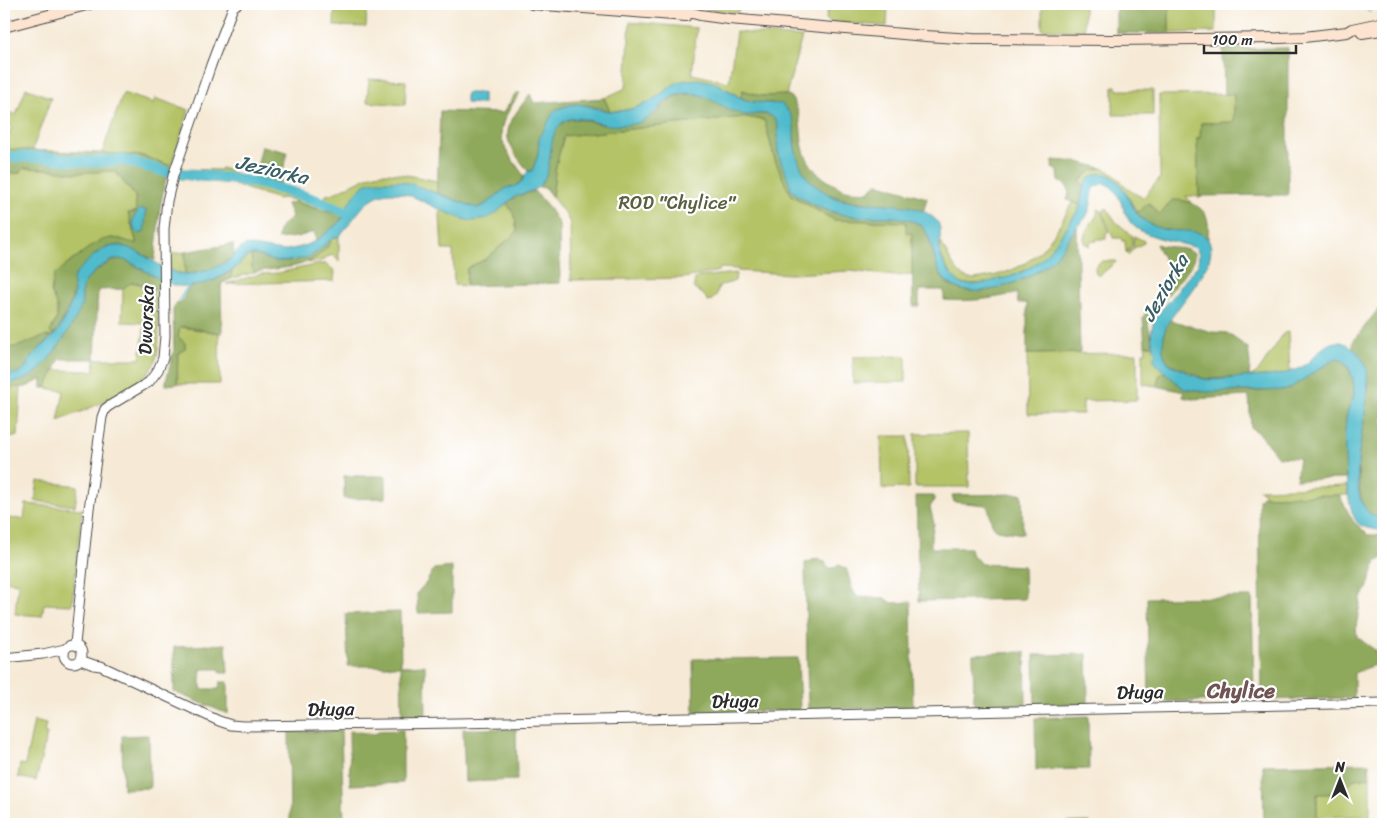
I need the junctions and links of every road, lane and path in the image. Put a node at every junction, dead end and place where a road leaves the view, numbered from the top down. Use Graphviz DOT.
graph roads {
  1 [pos="90,4"];
  2 [pos="532,4"];
  3 [pos="537,4"];
  4 [pos="627,4"];
  5 [pos="234,5"];
  6 [pos="700,15"];
  7 [pos="1382,26"];
  8 [pos="4,27"];
  9 [pos="75,644"];
  10 [pos="64,653"];
  11 [pos="81,656"];
  12 [pos="4,658"];
  13 [pos="1383,703"];
  1 -- 8 [label="main road"];
  2 -- 3 [label="main road"];
  3 -- 6 [label="main road"];
  4 -- 6 [label="main road"];
  5 -- 9 [label="street, Dworska"];
  6 -- 7 [label="main road"];
  9 -- 10 [label="street"];
  9 -- 11 [label="street"];
  10 -- 11 [label="street"];
  10 -- 12 [label="street"];
  11 -- 13 [label="street, Długa"];
}
